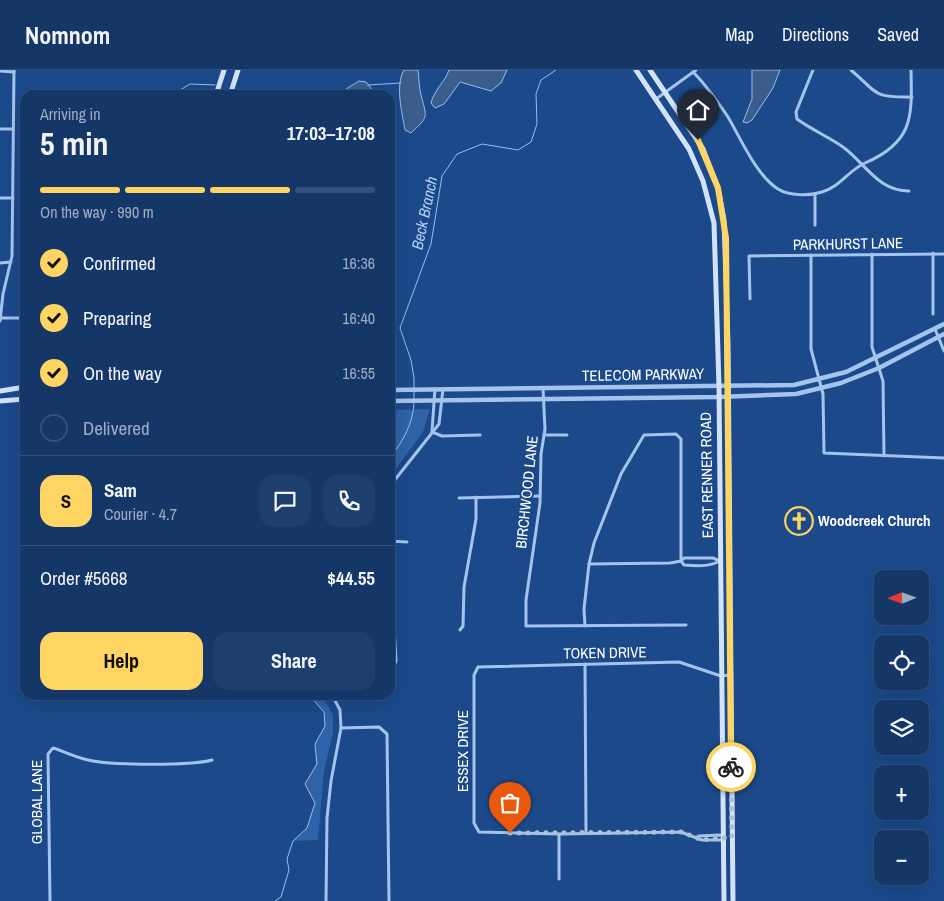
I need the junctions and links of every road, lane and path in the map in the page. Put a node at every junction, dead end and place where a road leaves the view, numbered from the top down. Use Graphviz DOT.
graph roads {
  1 [pos="224,70"];
  2 [pos="238,70"];
  3 [pos="636,70"];
  4 [pos="650,70"];
  5 [pos="813,70"];
  6 [pos="851,70"];
  7 [pos="911,70"];
  8 [pos="0,71"];
  9 [pos="14,71"];
  10 [pos="695,71"];
  11 [pos="218,90"];
  12 [pos="232,90"];
  13 [pos="666,93"];
  14 [pos="912,98"];
  15 [pos="656,99"];
  16 [pos="0,129"];
  17 [pos="13,129"];
  18 [pos="862,164"];
  19 [pos="908,191"];
  20 [pos="814,194"];
  21 [pos="0,198"];
  22 [pos="12,198"];
  23 [pos="815,224"];
  24 [pos="872,254"];
  25 [pos="933,254"];
  26 [pos="944,254"];
  27 [pos="810,255"];
  28 [pos="11,262"];
  29 [pos="0,263"];
  30 [pos="750,299"];
  31 [pos="933,314"];
  32 [pos="20,318"];
  33 [pos="0,319"];
  34 [pos="944,324"];
  35 [pos="935,329"];
  36 [pos="944,334"];
  37 [pos="939,337"];
  38 [pos="944,351"];
  39 [pos="875,359"];
  40 [pos="879,368"];
  41 [pos="819,379"];
  42 [pos="719,386"];
  43 [pos="727,386"];
  44 [pos="20,388"];
  45 [pos="543,388"];
  46 [pos="822,388"];
  47 [pos="435,389"];
  48 [pos="443,389"];
  49 [pos="3,390"];
  50 [pos="395,390"];
  51 [pos="719,397"];
  52 [pos="728,397"];
  53 [pos="20,400"];
  54 [pos="544,400"];
  55 [pos="7,401"];
  56 [pos="395,401"];
  57 [pos="435,401"];
  58 [pos="443,401"];
  59 [pos="0,402"];
  60 [pos="433,419"];
  61 [pos="440,420"];
  62 [pos="432,432"];
  63 [pos="480,435"];
  64 [pos="544,435"];
  65 [pos="567,435"];
  66 [pos="884,456"];
  67 [pos="944,458"];
  68 [pos="395,480"];
  69 [pos="540,496"];
  70 [pos="476,497"];
  71 [pos="459,498"];
  72 [pos="395,541"];
  73 [pos="407,542"];
  74 [pos="720,561"];
  75 [pos="729,561"];
  76 [pos="681,562"];
  77 [pos="589,564"];
  78 [pos="686,625"];
  79 [pos="585,626"];
  80 [pos="460,630"];
  81 [pos="395,635"];
  82 [pos="395,663"];
  83 [pos="585,664"];
  84 [pos="478,667"];
  85 [pos="730,675"];
  86 [pos="721,676"];
  87 [pos="335,700"];
  88 [pos="341,728"];
  89 [pos="212,760"];
  90 [pos="586,833"];
  91 [pos="559,834"];
  92 [pos="723,837"];
  93 [pos="732,837"];
  94 [pos="559,879"];
  95 [pos="50,901"];
  96 [pos="326,901"];
  97 [pos="389,901"];
  98 [pos="724,901"];
  99 [pos="733,901"];
  1 -- 11 [label="main road"];
  2 -- 12 [label="main road"];
  3 -- 15 [label="main road, EAST RENNER ROAD"];
  4 -- 13 [label="main road, EAST RENNER ROAD"];
  5 -- 18 [label="street"];
  6 -- 14 [label="street"];
  7 -- 14 [label="street"];
  8 -- 9 [label="street"];
  9 -- 17 [label="street"];
  10 -- 13 [label="street"];
  10 -- 20 [label="street"];
  13 -- 15 [label="street"];
  13 -- 43 [label="main road, EAST RENNER ROAD"];
  14 -- 18 [label="street"];
  15 -- 42 [label="main road, EAST RENNER ROAD"];
  16 -- 17 [label="street"];
  17 -- 22 [label="street"];
  18 -- 19 [label="street"];
  18 -- 20 [label="street"];
  20 -- 23 [label="street"];
  21 -- 22 [label="street"];
  22 -- 28 [label="street"];
  24 -- 25 [label="street, PARKHURST LANE"];
  24 -- 27 [label="street, PARKHURST LANE"];
  24 -- 39 [label="street"];
  25 -- 26 [label="street, PARKHURST LANE"];
  25 -- 31 [label="street"];
  27 -- 30 [label="street, PARKHURST LANE"];
  27 -- 41 [label="street"];
  28 -- 29 [label="street"];
  28 -- 33 [label="street"];
  32 -- 33 [label="street"];
  34 -- 35 [label="street, TELECOM PARKWAY"];
  35 -- 37 [label="street"];
  35 -- 39 [label="street, TELECOM PARKWAY"];
  36 -- 37 [label="street, TELECOM PARKWAY"];
  37 -- 38 [label="street"];
  37 -- 40 [label="street, TELECOM PARKWAY"];
  39 -- 40 [label="street"];
  39 -- 41 [label="street, TELECOM PARKWAY"];
  40 -- 46 [label="street, TELECOM PARKWAY"];
  40 -- 66 [label="street"];
  41 -- 43 [label="street, TELECOM PARKWAY"];
  41 -- 46 [label="street"];
  42 -- 43 [label="street, TELECOM PARKWAY"];
  42 -- 45 [label="street, TELECOM PARKWAY"];
  42 -- 51 [label="main road, EAST RENNER ROAD"];
  43 -- 52 [label="main road, EAST RENNER ROAD"];
  44 -- 49 [label="main road"];
  45 -- 48 [label="street, TELECOM PARKWAY"];
  45 -- 54 [label="street, BIRCHWOOD LANE"];
  46 -- 52 [label="street, TELECOM PARKWAY"];
  46 -- 66 [label="street"];
  47 -- 48 [label="street, TELECOM PARKWAY"];
  47 -- 50 [label="street, TELECOM PARKWAY"];
  47 -- 57 [label="street"];
  48 -- 58 [label="street"];
  49 -- 55 [label="main road"];
  51 -- 52 [label="street, TELECOM PARKWAY"];
  51 -- 54 [label="street, TELECOM PARKWAY"];
  51 -- 74 [label="main road, EAST RENNER ROAD"];
  52 -- 75 [label="main road, EAST RENNER ROAD"];
  53 -- 55 [label="main road"];
  54 -- 58 [label="street, TELECOM PARKWAY"];
  54 -- 64 [label="street, BIRCHWOOD LANE"];
  55 -- 59 [label="main road"];
  56 -- 57 [label="street, TELECOM PARKWAY"];
  57 -- 58 [label="street, TELECOM PARKWAY"];
  57 -- 60 [label="street"];
  58 -- 61 [label="street"];
  60 -- 61 [label="street"];
  60 -- 62 [label="street"];
  61 -- 62 [label="street"];
  62 -- 63 [label="street"];
  62 -- 68 [label="street"];
  64 -- 65 [label="street"];
  64 -- 69 [label="street, BIRCHWOOD LANE"];
  66 -- 67 [label="street"];
  69 -- 70 [label="street"];
  69 -- 79 [label="street, BIRCHWOOD LANE"];
  70 -- 71 [label="street"];
  70 -- 80 [label="street"];
  72 -- 73 [label="street"];
  74 -- 75 [label="main road"];
  74 -- 76 [label="street"];
  74 -- 76 [label="street"];
  74 -- 86 [label="main road, EAST RENNER ROAD"];
  75 -- 85 [label="main road, EAST RENNER ROAD"];
  76 -- 77 [label="street"];
  76 -- 77 [label="street"];
  77 -- 79 [label="street"];
  78 -- 79 [label="street"];
  81 -- 82 [label="street"];
  83 -- 84 [label="street, TOKEN DRIVE"];
  83 -- 86 [label="street, TOKEN DRIVE"];
  83 -- 90 [label="street"];
  84 -- 91 [label="street, ESSEX DRIVE"];
  85 -- 86 [label="street, TOKEN DRIVE"];
  85 -- 93 [label="main road, EAST RENNER ROAD"];
  86 -- 92 [label="main road, EAST RENNER ROAD"];
  87 -- 88 [label="street"];
  88 -- 96 [label="street"];
  88 -- 97 [label="street"];
  89 -- 95 [label="street, GLOBAL LANE"];
  90 -- 91 [label="street"];
  90 -- 92 [label="street"];
  91 -- 94 [label="street"];
  92 -- 93 [label="main road"];
  92 -- 98 [label="main road, EAST RENNER ROAD"];
  93 -- 99 [label="main road, EAST RENNER ROAD"];
}
